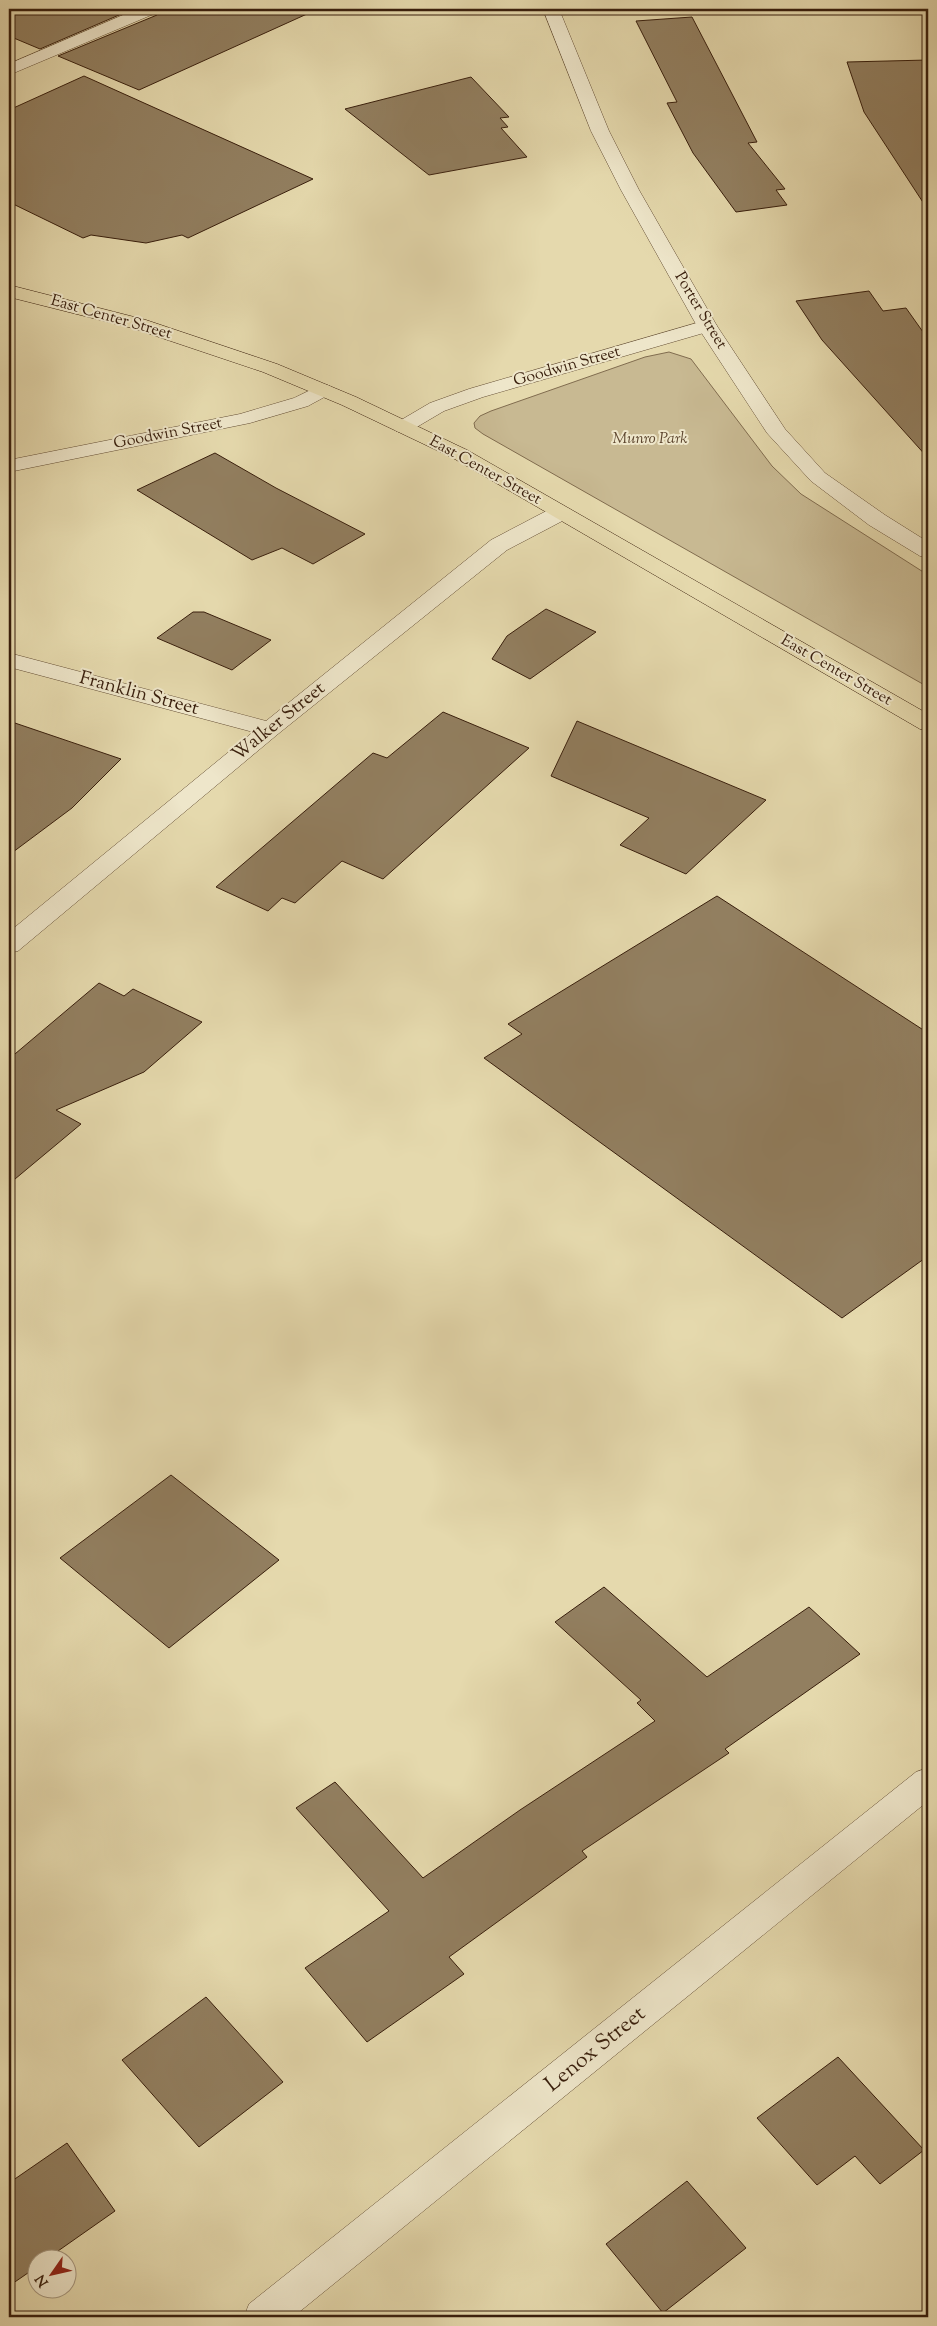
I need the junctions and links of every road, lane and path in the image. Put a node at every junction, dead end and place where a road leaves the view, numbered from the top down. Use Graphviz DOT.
graph roads {
  1 [pos="150,9"];
  2 [pos="551,9"];
  3 [pos="9,70"];
  4 [pos="9,291"];
  5 [pos="707,326"];
  6 [pos="323,390"];
  7 [pos="403,427"];
  8 [pos="9,466"];
  9 [pos="560,513"];
  10 [pos="928,551"];
  11 [pos="9,660"];
  12 [pos="928,724"];
  13 [pos="270,729"];
  14 [pos="9,945"];
  15 [pos="928,1782"];
  16 [pos="263,2317"];
  1 -- 3 [label="street"];
  2 -- 5 [label="street, Porter Street"];
  4 -- 6 [label="main road, East Center Street"];
  5 -- 7 [label="street, Goodwin Street"];
  5 -- 10 [label="street, Porter Street"];
  6 -- 7 [label="main road, East Center Street"];
  6 -- 8 [label="street, Goodwin Street"];
  7 -- 9 [label="main road, East Center Street"];
  9 -- 12 [label="main road, East Center Street"];
  9 -- 13 [label="street, Walker Street"];
  11 -- 13 [label="street, Franklin Street"];
  13 -- 14 [label="street, Walker Street"];
  15 -- 16 [label="street, Lenox Street"];
}
